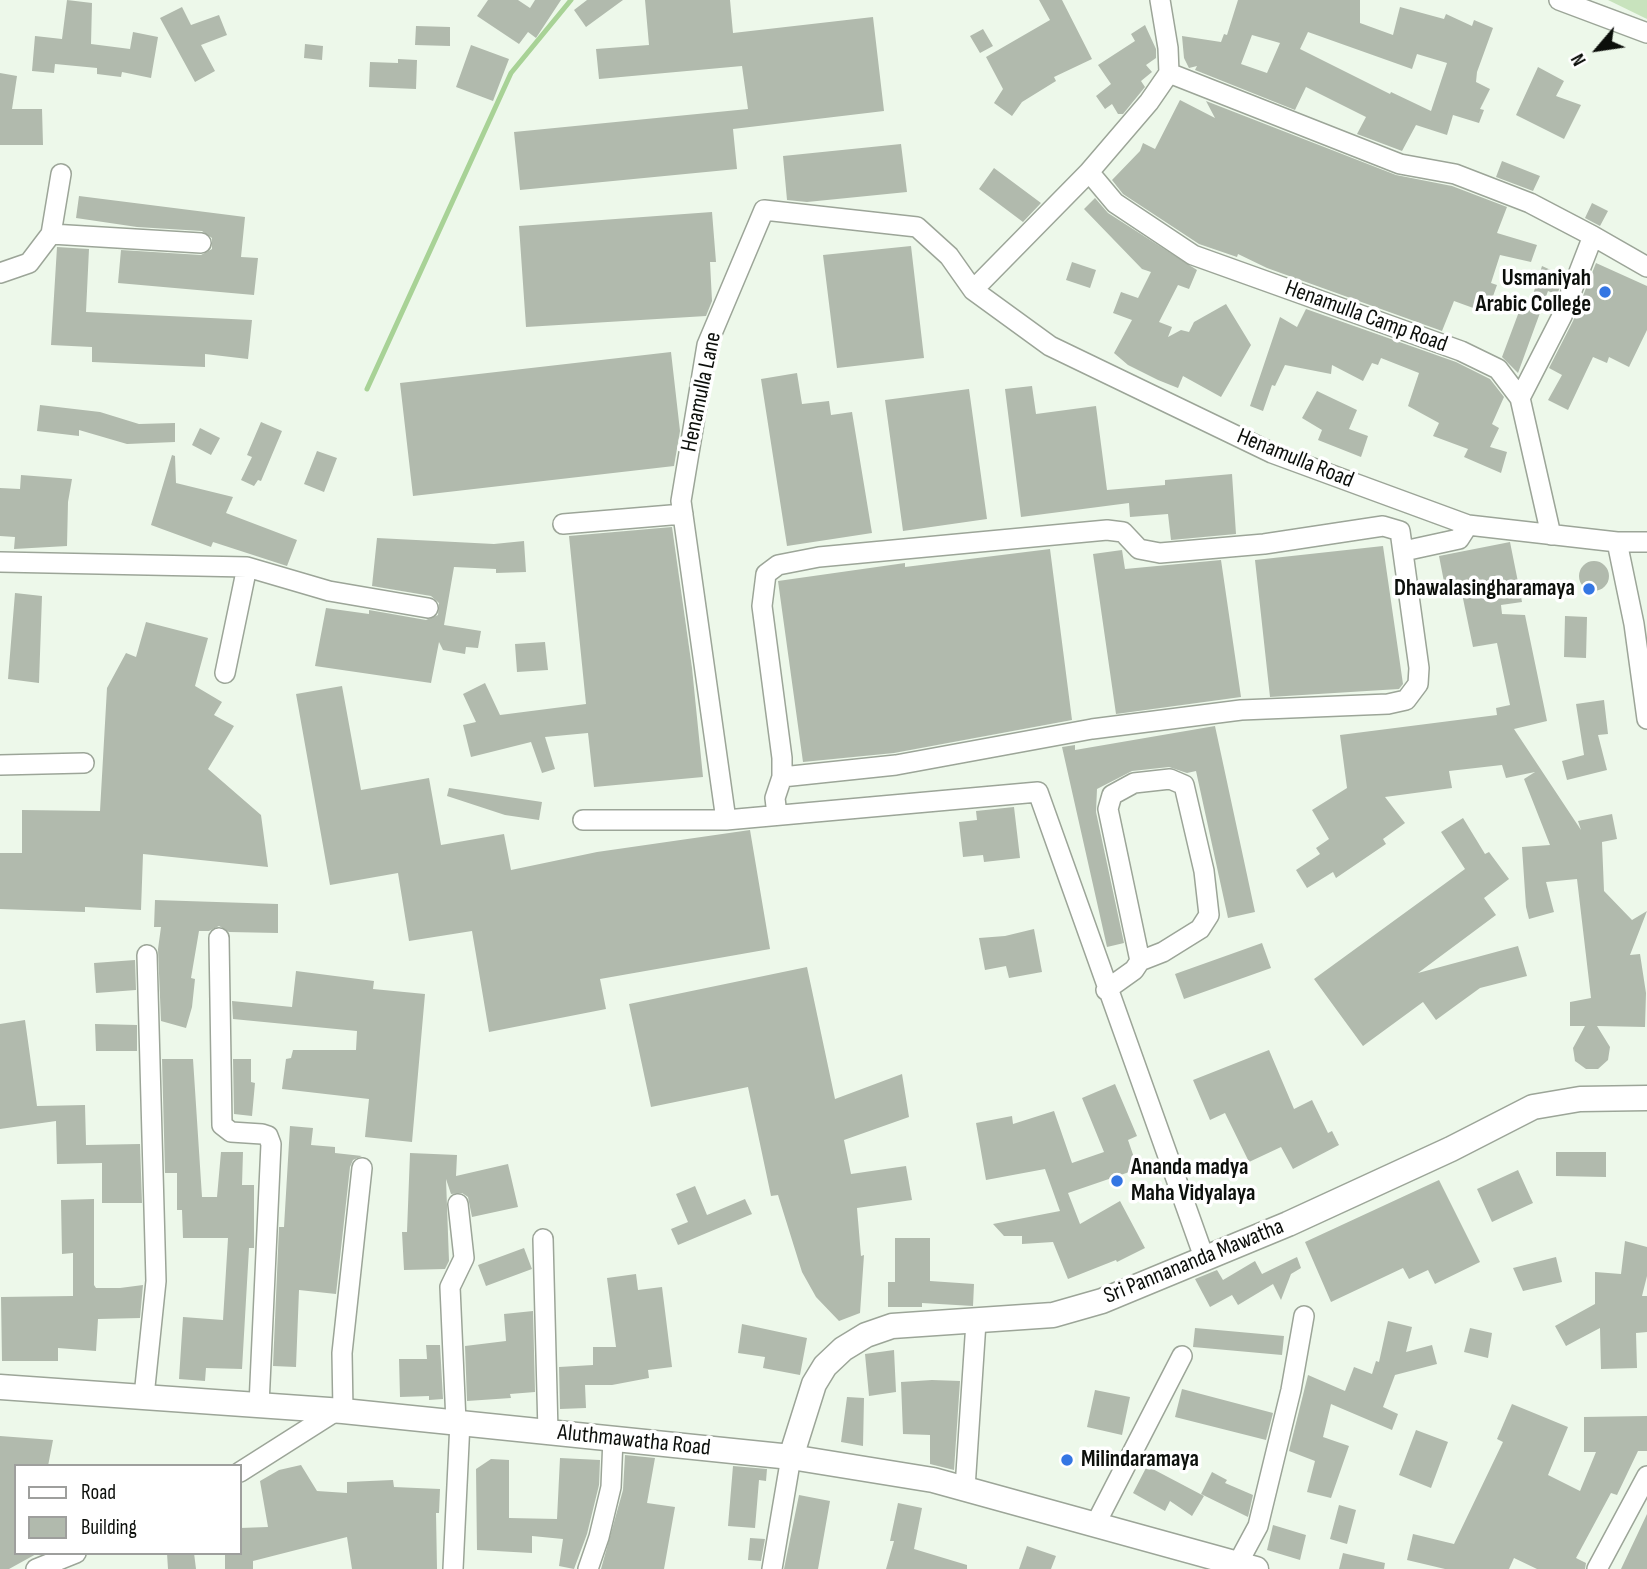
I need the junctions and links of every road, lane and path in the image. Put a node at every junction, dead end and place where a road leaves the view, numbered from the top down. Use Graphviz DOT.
graph roads {
  1 [pos="1160,0"];
  2 [pos="1559,0"];
  3 [pos="1647,33"];
  4 [pos="1168,73"];
  5 [pos="1089,172"];
  6 [pos="61,174"];
  7 [pos="51,234"];
  8 [pos="1593,236"];
  9 [pos="201,243"];
  10 [pos="1647,267"];
  11 [pos="0,273"];
  12 [pos="973,290"];
  13 [pos="1520,398"];
  14 [pos="682,514"];
  15 [pos="563,524"];
  16 [pos="1468,525"];
  17 [pos="1551,535"];
  18 [pos="1618,542"];
  19 [pos="1647,542"];
  20 [pos="1404,551"];
  21 [pos="0,562"];
  22 [pos="247,567"];
  23 [pos="428,608"];
  24 [pos="1641,625"];
  25 [pos="225,673"];
  26 [pos="1647,719"];
  27 [pos="84,763"];
  28 [pos="0,765"];
  29 [pos="782,777"];
  30 [pos="777,815"];
  31 [pos="583,820"];
  32 [pos="726,820"];
  33 [pos="219,939"];
  34 [pos="147,955"];
  35 [pos="1140,961"];
  36 [pos="1107,990"];
  37 [pos="1647,1098"];
  38 [pos="362,1168"];
  39 [pos="458,1204"];
  40 [pos="543,1239"];
  41 [pos="1205,1260"];
  42 [pos="1304,1316"];
  43 [pos="976,1322"];
  44 [pos="1182,1356"];
  45 [pos="0,1387"];
  46 [pos="144,1396"];
  47 [pos="259,1405"];
  48 [pos="339,1411"];
  49 [pos="458,1422"];
  50 [pos="548,1432"];
  51 [pos="613,1438"];
  52 [pos="791,1457"];
  53 [pos="242,1471"];
  54 [pos="1647,1476"];
  55 [pos="965,1488"];
  56 [pos="1095,1525"];
  57 [pos="71,1555"];
  58 [pos="1199,1561"];
  59 [pos="1247,1566"];
  60 [pos="36,1569"];
  61 [pos="453,1569"];
  62 [pos="587,1569"];
  63 [pos="772,1569"];
  64 [pos="1597,1569"];
  1 -- 4 [label="street"];
  2 -- 3 [label="street"];
  4 -- 5 [label="street"];
  4 -- 8 [label="street"];
  5 -- 12 [label="street"];
  5 -- 13 [label="street, Henamulla Camp Road"];
  6 -- 7 [label="street"];
  7 -- 9 [label="street"];
  7 -- 11 [label="street"];
  8 -- 10 [label="street"];
  8 -- 13 [label="street"];
  12 -- 14 [label="street, Henamulla Lane"];
  12 -- 16 [label="street, Henamulla Road"];
  13 -- 17 [label="street, Henamulla Camp Road"];
  14 -- 15 [label="street"];
  14 -- 32 [label="street, Henamulla Lane"];
  16 -- 17 [label="street, Henamulla Road"];
  16 -- 20 [label="street"];
  17 -- 18 [label="street, Henamulla Road"];
  18 -- 19 [label="street, Henamulla Road"];
  18 -- 24 [label="street"];
  20 -- 29 [label="street"];
  20 -- 29 [label="street"];
  21 -- 22 [label="street"];
  22 -- 23 [label="street"];
  22 -- 25 [label="street"];
  24 -- 26 [label="street"];
  27 -- 28 [label="street"];
  29 -- 30 [label="street"];
  30 -- 32 [label="street"];
  30 -- 36 [label="street"];
  31 -- 32 [label="street"];
  33 -- 47 [label="street"];
  34 -- 46 [label="street"];
  35 -- 35 [label="street"];
  35 -- 36 [label="street"];
  36 -- 41 [label="street"];
  37 -- 41 [label="main road, Sri Pannananda Mawatha"];
  38 -- 48 [label="street"];
  39 -- 49 [label="street"];
  40 -- 50 [label="street"];
  41 -- 43 [label="main road, Sri Pannananda Mawatha"];
  42 -- 59 [label="street"];
  43 -- 52 [label="main road, Sri Pannananda Mawatha"];
  43 -- 55 [label="street"];
  44 -- 56 [label="street"];
  45 -- 46 [label="main road, Aluthmawatha Road"];
  46 -- 47 [label="main road, Aluthmawatha Road"];
  47 -- 48 [label="main road, Aluthmawatha Road"];
  48 -- 49 [label="main road, Aluthmawatha Road"];
  48 -- 53 [label="street"];
  49 -- 50 [label="main road, Aluthmawatha Road"];
  49 -- 61 [label="street"];
  50 -- 51 [label="main road, Aluthmawatha Road"];
  51 -- 52 [label="main road, Aluthmawatha Road"];
  51 -- 62 [label="street"];
  52 -- 55 [label="main road, Aluthmawatha Road"];
  52 -- 63 [label="street"];
  54 -- 64 [label="street"];
  55 -- 56 [label="main road, Aluthmawatha Road"];
  56 -- 58 [label="main road, Aluthmawatha Road"];
  57 -- 60 [label="street"];
  58 -- 59 [label="main road, Aluthmawatha Road"];
}
